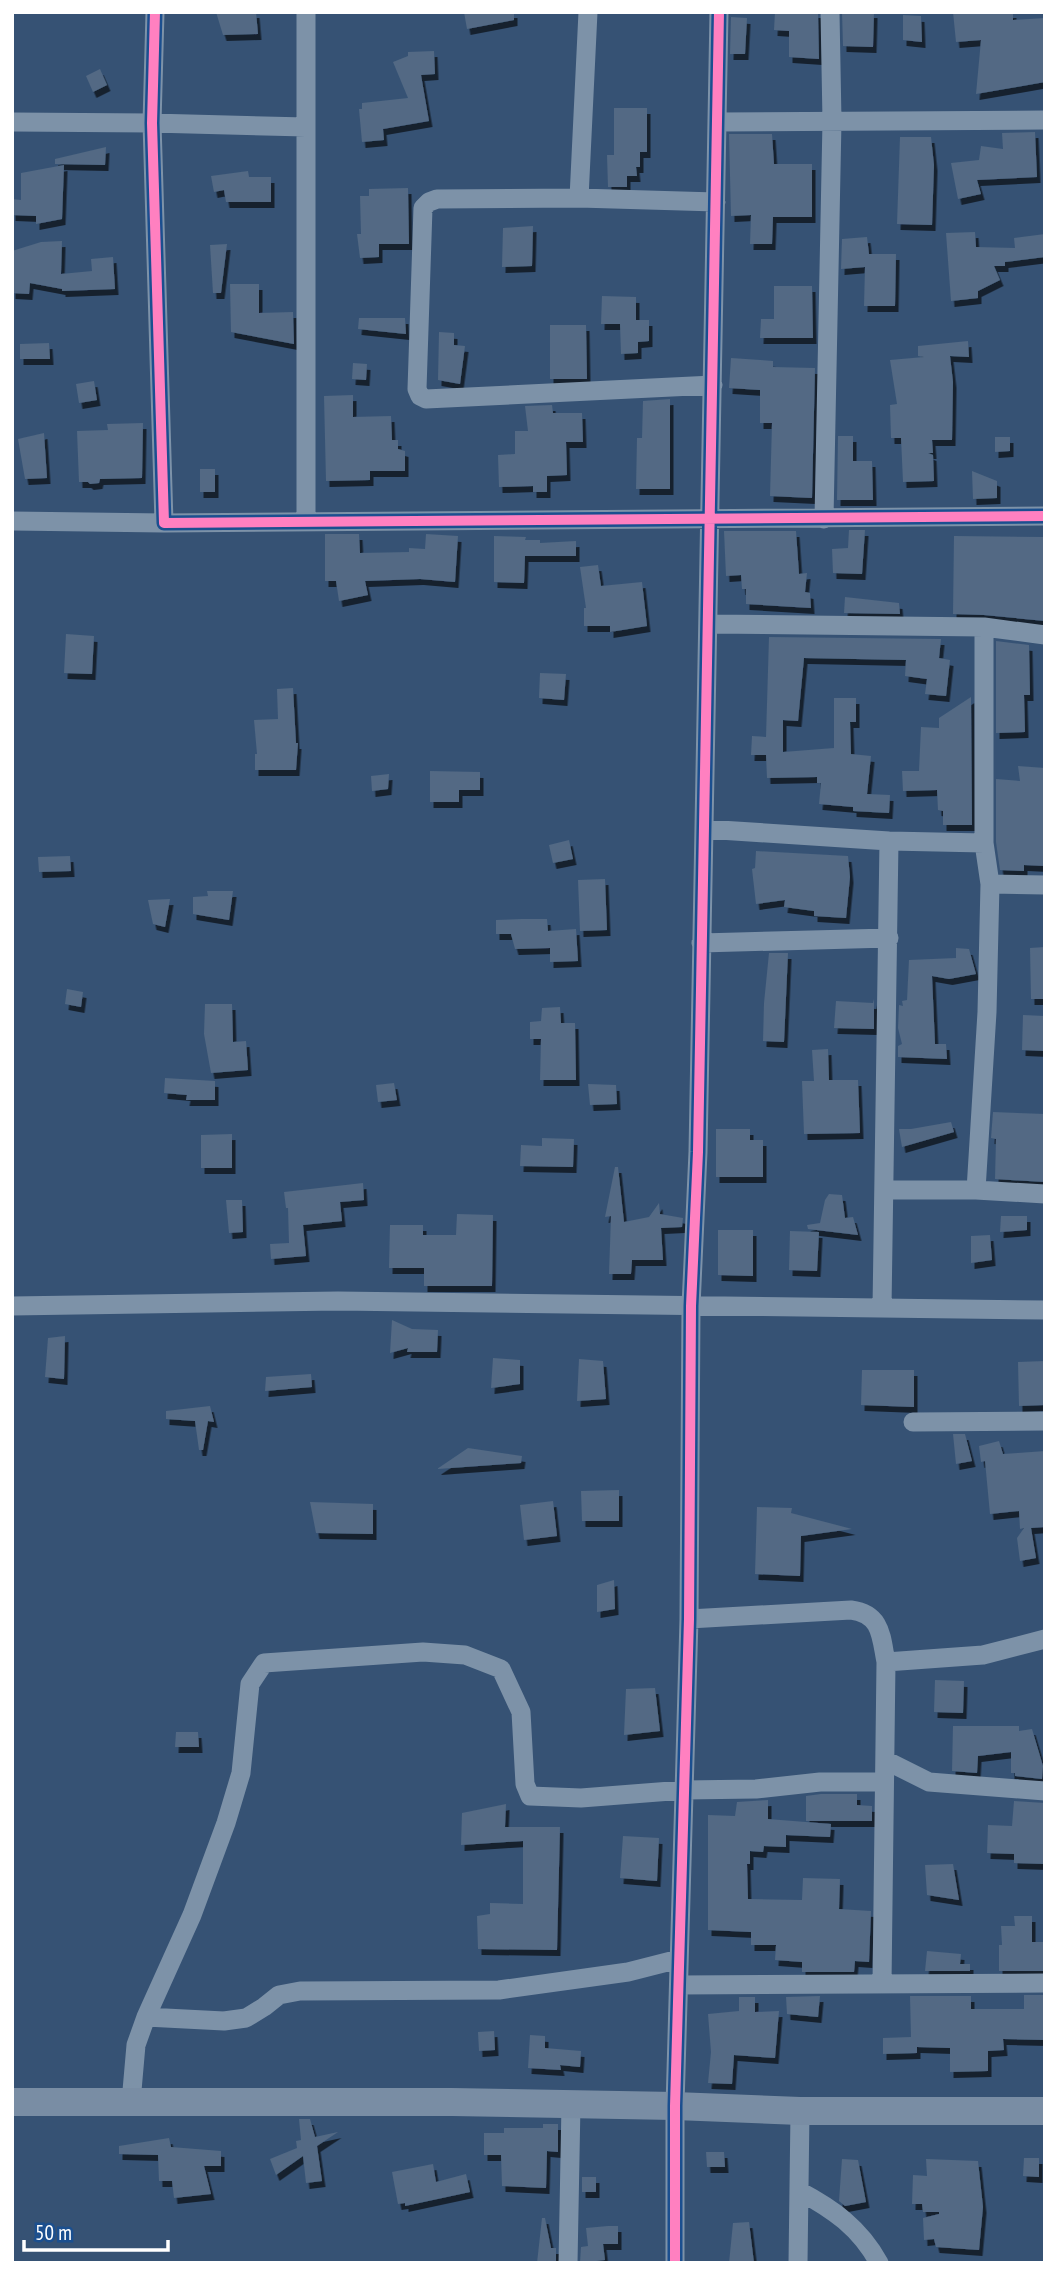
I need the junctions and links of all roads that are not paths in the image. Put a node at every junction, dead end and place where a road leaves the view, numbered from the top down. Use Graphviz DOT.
graph roads {
  1 [pos="155,12"];
  2 [pos="306,12"];
  3 [pos="588,12"];
  4 [pos="719,12"];
  5 [pos="830,12"];
  6 [pos="1045,120"];
  7 [pos="832,121"];
  8 [pos="12,122"];
  9 [pos="719,122"];
  10 [pos="152,123"];
  11 [pos="306,127"];
  12 [pos="579,198"];
  13 [pos="716,202"];
  14 [pos="713,385"];
  15 [pos="1045,516"];
  16 [pos="824,519"];
  17 [pos="710,520"];
  18 [pos="12,521"];
  19 [pos="306,522"];
  20 [pos="164,523"];
  21 [pos="709,624"];
  22 [pos="984,627"];
  23 [pos="1045,635"];
  24 [pos="704,829"];
  25 [pos="889,841"];
  26 [pos="984,843"];
  27 [pos="990,884"];
  28 [pos="1045,885"];
  29 [pos="889,938"];
  30 [pos="701,943"];
  31 [pos="884,1190"];
  32 [pos="976,1190"];
  33 [pos="1045,1194"];
  34 [pos="12,1306"];
  35 [pos="691,1306"];
  36 [pos="882,1308"];
  37 [pos="1045,1310"];
  38 [pos="1045,1421"];
  39 [pos="913,1422"];
  40 [pos="689,1619"];
  41 [pos="1045,1639"];
  42 [pos="886,1662"];
  43 [pos="885,1760"];
  44 [pos="884,1782"];
  45 [pos="684,1790"];
  46 [pos="1045,1791"];
  47 [pos="679,1959"];
  48 [pos="1045,1983"];
  49 [pos="882,1984"];
  50 [pos="679,1985"];
  51 [pos="146,2017"];
  52 [pos="12,2102"];
  53 [pos="131,2102"];
  54 [pos="571,2104"];
  55 [pos="675,2106"];
  56 [pos="800,2111"];
  57 [pos="1045,2111"];
  58 [pos="799,2191"];
  59 [pos="568,2263"];
  60 [pos="675,2263"];
  61 [pos="798,2263"];
  62 [pos="880,2263"];
  1 -- 10 [label="street"];
  2 -- 11 [label="street"];
  3 -- 12 [label="street"];
  4 -- 9 [label="street"];
  5 -- 7 [label="street"];
  6 -- 7 [label="street"];
  7 -- 9 [label="street"];
  7 -- 16 [label="street"];
  8 -- 10 [label="street"];
  9 -- 13 [label="street"];
  10 -- 11 [label="street"];
  10 -- 20 [label="street"];
  11 -- 19 [label="street"];
  12 -- 13 [label="street"];
  12 -- 14 [label="street"];
  13 -- 14 [label="street"];
  14 -- 17 [label="street"];
  15 -- 16 [label="street"];
  16 -- 17 [label="street"];
  17 -- 19 [label="street"];
  17 -- 21 [label="street"];
  18 -- 20 [label="street"];
  19 -- 20 [label="street"];
  21 -- 22 [label="street"];
  21 -- 24 [label="street"];
  22 -- 23 [label="street"];
  22 -- 26 [label="street"];
  24 -- 25 [label="street"];
  24 -- 30 [label="street"];
  25 -- 26 [label="street"];
  25 -- 29 [label="street"];
  26 -- 27 [label="street"];
  27 -- 28 [label="street"];
  27 -- 32 [label="street"];
  29 -- 30 [label="street"];
  29 -- 31 [label="street"];
  30 -- 35 [label="street"];
  31 -- 32 [label="street"];
  31 -- 36 [label="street"];
  32 -- 33 [label="street"];
  34 -- 35 [label="street"];
  35 -- 36 [label="street"];
  35 -- 40 [label="street"];
  36 -- 37 [label="street"];
  38 -- 39 [label="street"];
  40 -- 42 [label="street"];
  40 -- 45 [label="street"];
  41 -- 42 [label="street"];
  42 -- 43 [label="street"];
  43 -- 44 [label="street"];
  43 -- 46 [label="street"];
  44 -- 45 [label="street"];
  44 -- 49 [label="street"];
  45 -- 47 [label="street"];
  45 -- 51 [label="street"];
  47 -- 50 [label="street"];
  47 -- 51 [label="street"];
  48 -- 49 [label="street"];
  49 -- 50 [label="street"];
  50 -- 55 [label="street"];
  51 -- 53 [label="street"];
  52 -- 53 [label="street"];
  53 -- 54 [label="street"];
  54 -- 55 [label="street"];
  54 -- 59 [label="street"];
  55 -- 56 [label="street"];
  55 -- 60 [label="street"];
  56 -- 57 [label="street"];
  56 -- 58 [label="street"];
  58 -- 61 [label="street"];
  58 -- 62 [label="street"];
}
